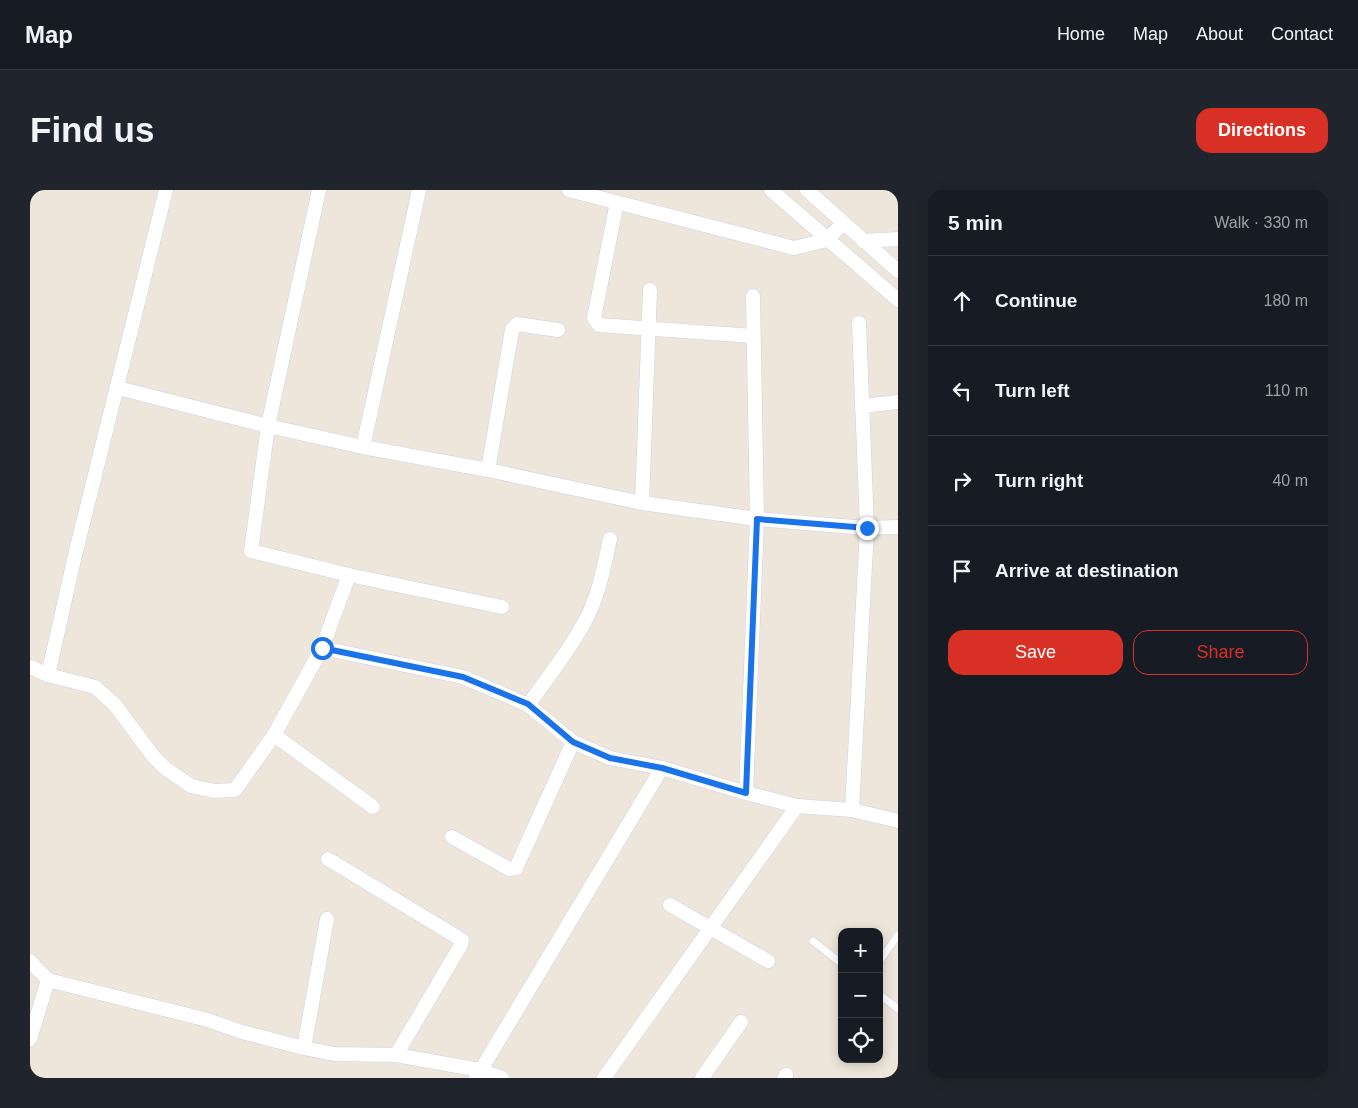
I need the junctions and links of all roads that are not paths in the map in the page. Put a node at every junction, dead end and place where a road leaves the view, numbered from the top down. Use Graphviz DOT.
graph roads {
  1 [pos="166,190"];
  2 [pos="319,190"];
  3 [pos="419,190"];
  4 [pos="568,190"];
  5 [pos="771,190"];
  6 [pos="806,190"];
  7 [pos="618,202"];
  8 [pos="843,223"];
  9 [pos="898,239"];
  10 [pos="827,240"];
  11 [pos="863,241"];
  12 [pos="898,271"];
  13 [pos="650,290"];
  14 [pos="753,296"];
  15 [pos="898,300"];
  16 [pos="859,323"];
  17 [pos="649,329"];
  18 [pos="558,330"];
  19 [pos="754,336"];
  20 [pos="118,388"];
  21 [pos="898,402"];
  22 [pos="862,406"];
  23 [pos="268,426"];
  24 [pos="363,447"];
  25 [pos="488,470"];
  26 [pos="642,503"];
  27 [pos="757,519"];
  28 [pos="898,527"];
  29 [pos="867,528"];
  30 [pos="610,539"];
  31 [pos="349,575"];
  32 [pos="502,606"];
  33 [pos="322,648"];
  34 [pos="30,667"];
  35 [pos="48,675"];
  36 [pos="528,704"];
  37 [pos="274,735"];
  38 [pos="573,742"];
  39 [pos="662,768"];
  40 [pos="746,793"];
  41 [pos="796,806"];
  42 [pos="373,807"];
  43 [pos="852,810"];
  44 [pos="898,821"];
  45 [pos="452,837"];
  46 [pos="328,859"];
  47 [pos="670,905"];
  48 [pos="327,918"];
  49 [pos="711,928"];
  50 [pos="898,935"];
  51 [pos="813,941"];
  52 [pos="883,956"];
  53 [pos="30,961"];
  54 [pos="768,961"];
  55 [pos="838,961"];
  56 [pos="48,980"];
  57 [pos="883,997"];
  58 [pos="898,1009"];
  59 [pos="741,1022"];
  60 [pos="30,1039"];
  61 [pos="304,1048"];
  62 [pos="396,1055"];
  63 [pos="478,1074"];
  64 [pos="502,1078"];
  65 [pos="604,1078"];
  66 [pos="702,1078"];
  1 -- 20 [label="street"];
  2 -- 23 [label="street"];
  3 -- 24 [label="street"];
  4 -- 7 [label="street"];
  5 -- 10 [label="street"];
  6 -- 8 [label="street"];
  7 -- 10 [label="street"];
  7 -- 17 [label="street"];
  8 -- 10 [label="street"];
  8 -- 11 [label="street"];
  9 -- 11 [label="street"];
  10 -- 15 [label="street"];
  11 -- 12 [label="street"];
  13 -- 17 [label="street"];
  14 -- 19 [label="street"];
  16 -- 22 [label="street"];
  17 -- 19 [label="street"];
  17 -- 26 [label="street"];
  18 -- 25 [label="street"];
  19 -- 27 [label="street"];
  20 -- 23 [label="street"];
  20 -- 35 [label="street"];
  21 -- 22 [label="street"];
  22 -- 29 [label="street"];
  23 -- 24 [label="street"];
  23 -- 31 [label="street"];
  24 -- 25 [label="street"];
  25 -- 26 [label="street"];
  26 -- 27 [label="street"];
  27 -- 29 [label="street"];
  27 -- 40 [label="street"];
  28 -- 29 [label="street"];
  29 -- 43 [label="street"];
  30 -- 36 [label="street"];
  31 -- 32 [label="street"];
  31 -- 33 [label="street"];
  33 -- 36 [label="street"];
  33 -- 37 [label="street"];
  34 -- 35 [label="street"];
  35 -- 37 [label="street"];
  36 -- 38 [label="street"];
  37 -- 42 [label="street"];
  38 -- 39 [label="street"];
  38 -- 45 [label="street"];
  39 -- 40 [label="street"];
  39 -- 63 [label="street"];
  40 -- 41 [label="street"];
  41 -- 43 [label="street"];
  41 -- 49 [label="street"];
  43 -- 44 [label="street"];
  46 -- 62 [label="street"];
  47 -- 49 [label="street"];
  48 -- 61 [label="street"];
  49 -- 54 [label="street"];
  49 -- 65 [label="street"];
  50 -- 52 [label="lane"];
  51 -- 55 [label="lane"];
  53 -- 56 [label="street"];
  56 -- 60 [label="street"];
  56 -- 61 [label="street"];
  57 -- 58 [label="lane"];
  59 -- 66 [label="street"];
  61 -- 62 [label="street"];
  62 -- 63 [label="street"];
  63 -- 64 [label="street"];
}
